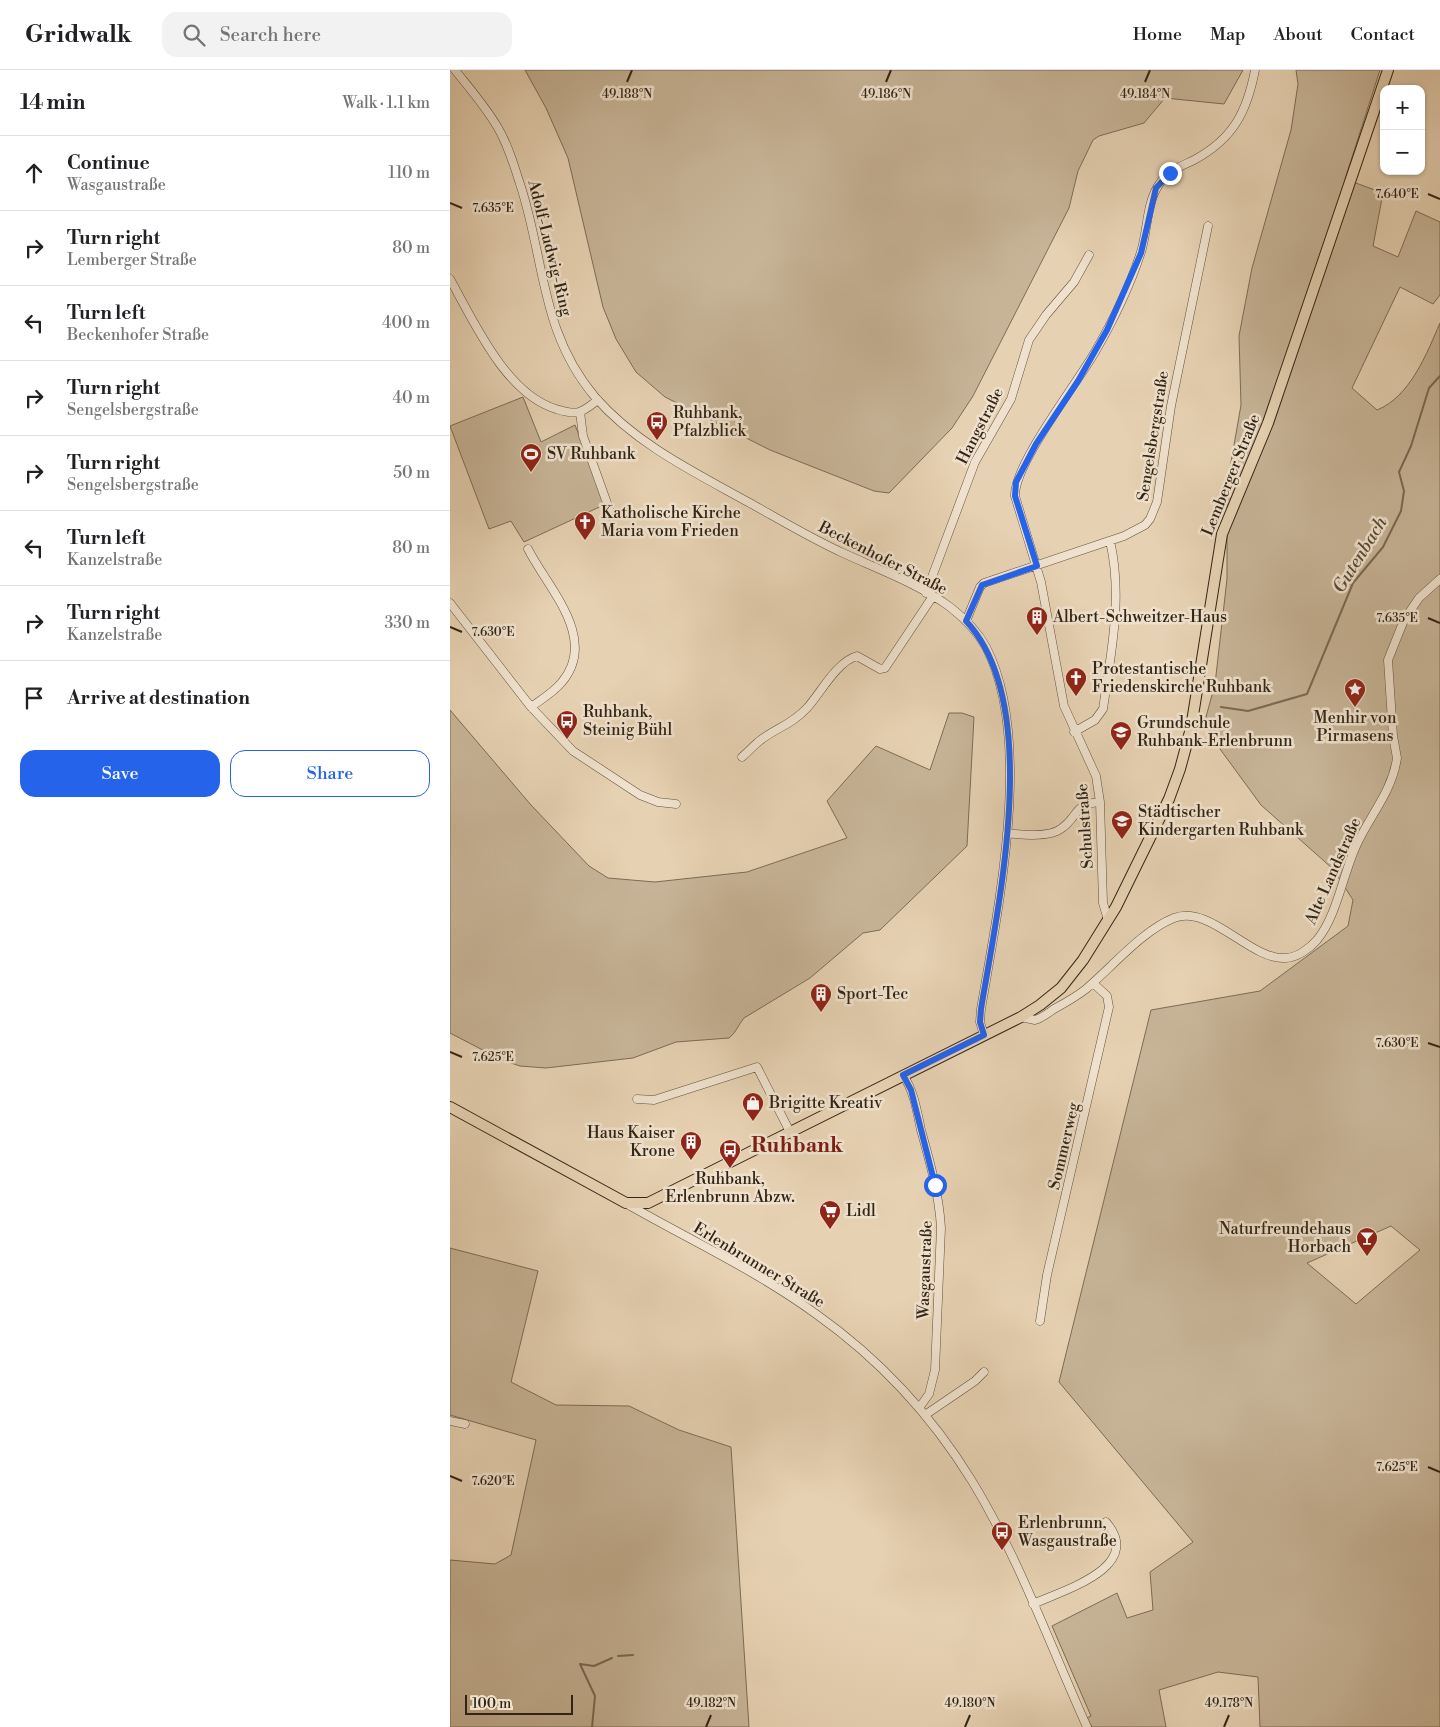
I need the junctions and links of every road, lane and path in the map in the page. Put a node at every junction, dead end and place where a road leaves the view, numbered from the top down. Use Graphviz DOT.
graph roads {
  1 [pos="455,70"];
  2 [pos="1255,70"];
  3 [pos="1388,70"];
  4 [pos="1208,226"];
  5 [pos="1088,255"];
  6 [pos="450,278"];
  7 [pos="598,400"];
  8 [pos="580,412"];
  9 [pos="675,462"];
  10 [pos="612,517"];
  11 [pos="1110,541"];
  12 [pos="528,549"];
  13 [pos="1037,566"];
  14 [pos="1440,579"];
  15 [pos="930,595"];
  16 [pos="450,603"];
  17 [pos="966,621"];
  18 [pos="531,707"];
  19 [pos="1074,732"];
  20 [pos="742,757"];
  21 [pos="1100,802"];
  22 [pos="676,804"];
  23 [pos="1007,833"];
  24 [pos="1108,920"];
  25 [pos="1093,982"];
  26 [pos="1020,1017"];
  27 [pos="984,1035"];
  28 [pos="903,1075"];
  29 [pos="637,1099"];
  30 [pos="450,1107"];
  31 [pos="790,1132"];
  32 [pos="626,1203"];
  33 [pos="648,1203"];
  34 [pos="656,1220"];
  35 [pos="1040,1321"];
  36 [pos="984,1372"];
  37 [pos="919,1408"];
  38 [pos="925,1415"];
  39 [pos="450,1421"];
  40 [pos="465,1424"];
  41 [pos="1106,1522"];
  42 [pos="1033,1604"];
  43 [pos="1087,1727"];
  1 -- 7 [label="street, Adolf-Ludwig-Ring"];
  2 -- 13 [label="street, Schulstraße"];
  3 -- 24 [label="main road, Lemberger Straße"];
  4 -- 11 [label="street, Sengelsbergstraße"];
  5 -- 15 [label="street, Hangstraße"];
  6 -- 8 [label="street"];
  7 -- 8 [label="street"];
  7 -- 9 [label="street, Adolf-Ludwig-Ring"];
  8 -- 10 [label="street"];
  9 -- 15 [label="street, Beckenhofer Straße"];
  11 -- 13 [label="street, Sengelsbergstraße"];
  11 -- 19 [label="street"];
  12 -- 18 [label="street"];
  13 -- 17 [label="street, Sengelsbergstraße"];
  13 -- 19 [label="street, Schulstraße"];
  14 -- 25 [label="street, Alte Landstraße"];
  15 -- 17 [label="street, Beckenhofer Straße"];
  15 -- 20 [label="street, Hangstraße"];
  16 -- 18 [label="street"];
  17 -- 23 [label="street, Beckenhofer Straße"];
  18 -- 22 [label="street"];
  19 -- 21 [label="street, Schulstraße"];
  21 -- 23 [label="street"];
  21 -- 24 [label="street, Schulstraße"];
  23 -- 27 [label="street, Beckenhofer Straße"];
  24 -- 26 [label="main road, Lemberger Straße"];
  25 -- 26 [label="street, Alte Landstraße"];
  25 -- 35 [label="street, Sommerweg"];
  26 -- 27 [label="main road, Lemberger Straße"];
  27 -- 28 [label="main road, Lemberger Straße"];
  28 -- 31 [label="main road, Lemberger Straße"];
  28 -- 37 [label="street, Wasgaustraße"];
  29 -- 31 [label="street"];
  30 -- 32 [label="main road, Lemberger Straße"];
  31 -- 33 [label="main road, Lemberger Straße"];
  32 -- 33 [label="main road, Lemberger Straße"];
  32 -- 34 [label="street, Erlenbrunner Straße"];
  33 -- 34 [label="street"];
  34 -- 37 [label="street, Erlenbrunner Straße"];
  36 -- 38 [label="street"];
  37 -- 38 [label="street, Erlenbrunner Straße"];
  38 -- 42 [label="street, Erlenbrunner Straße"];
  39 -- 40 [label="street"];
  41 -- 42 [label="street"];
  42 -- 43 [label="street, Erlenbrunner Straße"];
}
